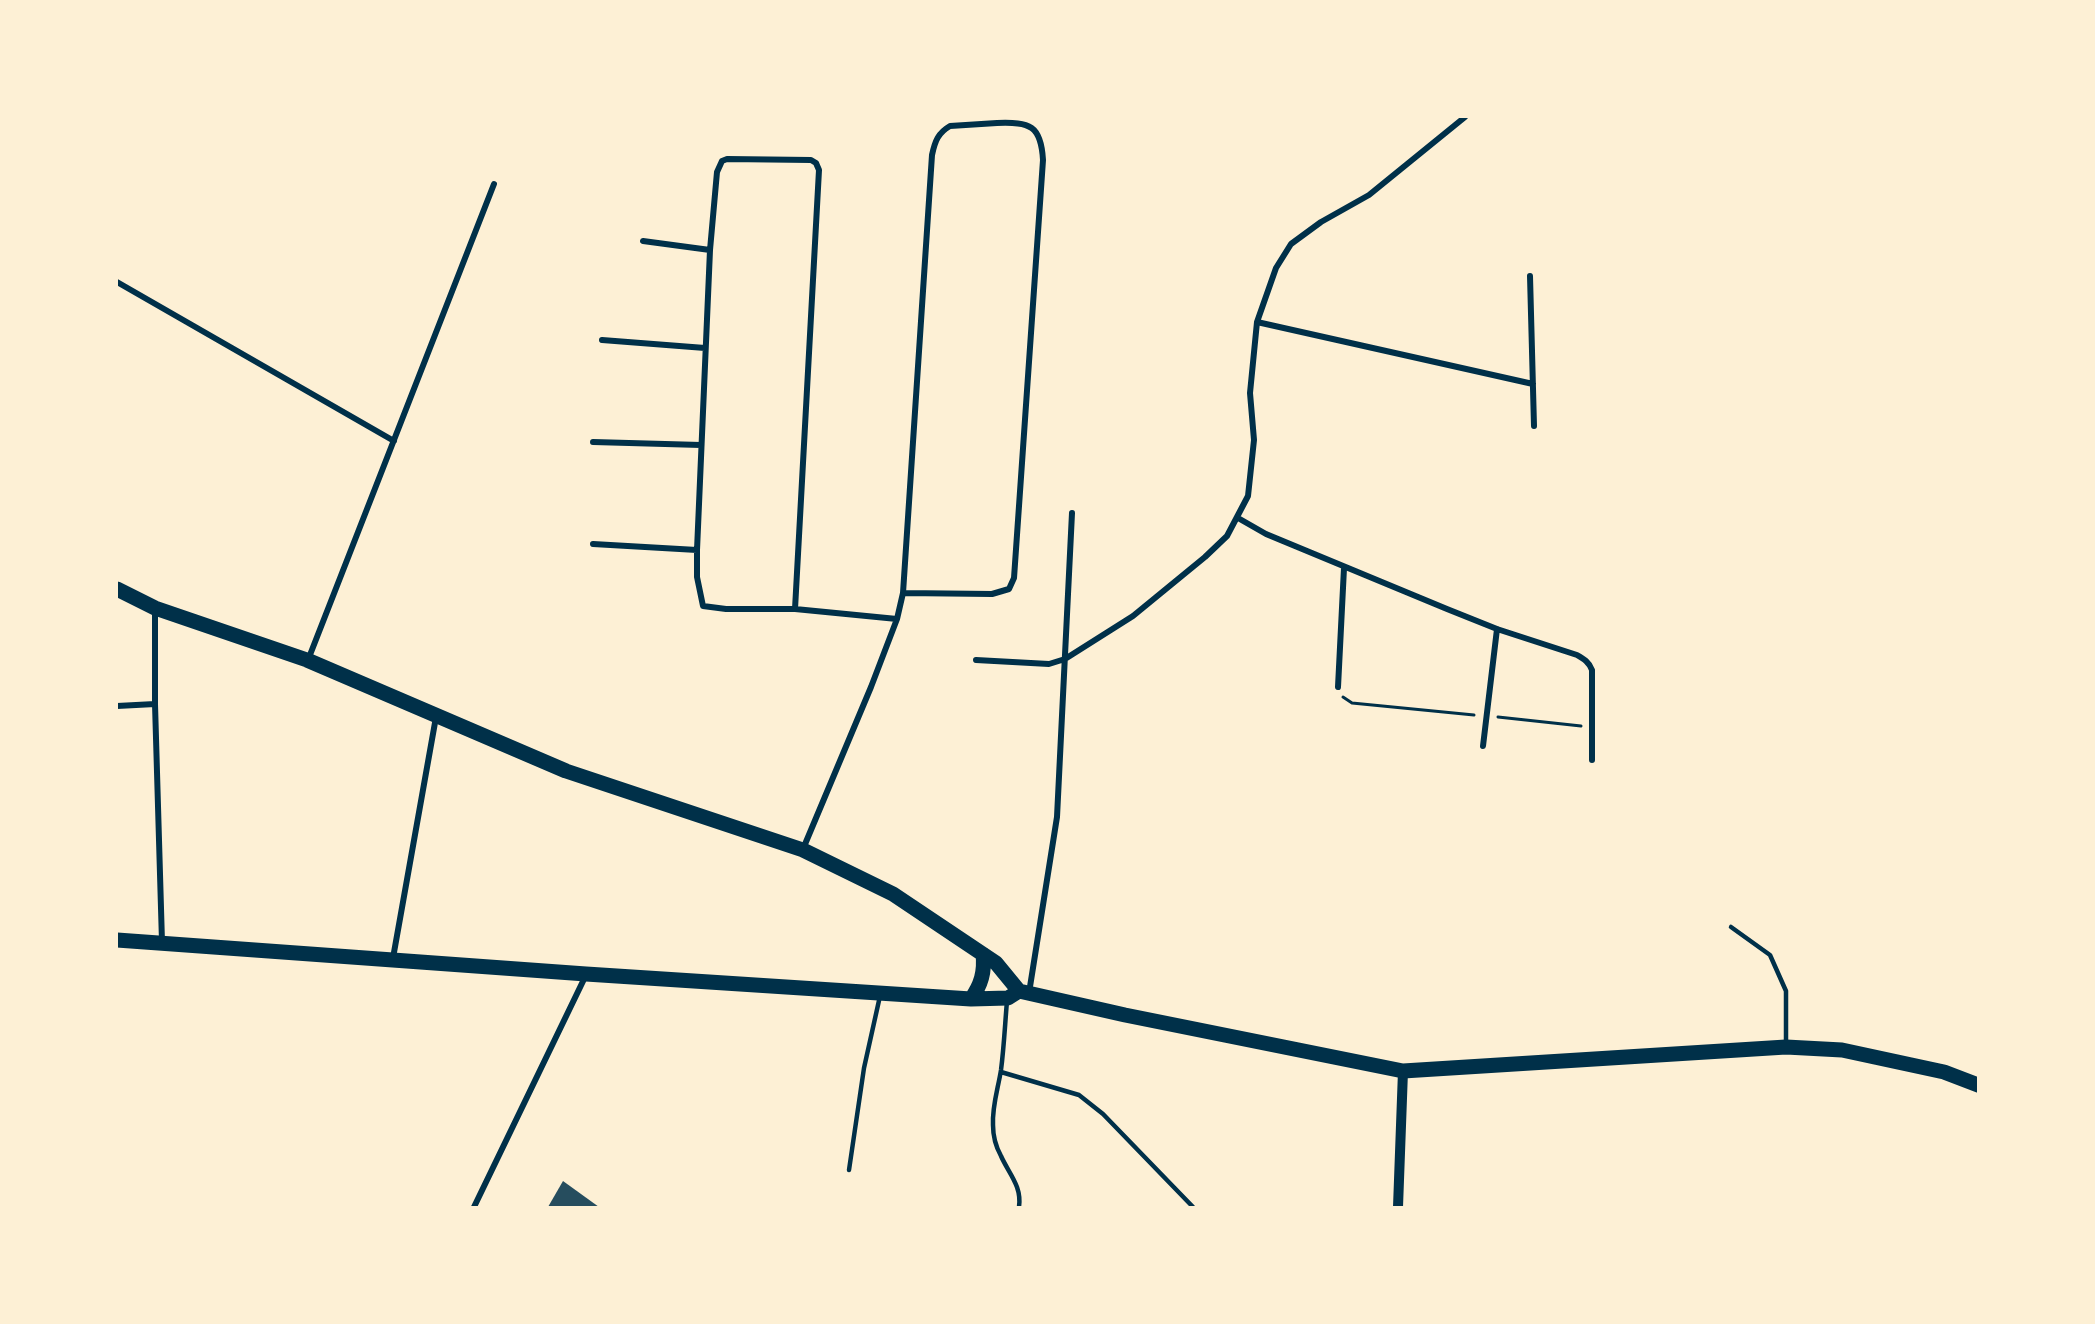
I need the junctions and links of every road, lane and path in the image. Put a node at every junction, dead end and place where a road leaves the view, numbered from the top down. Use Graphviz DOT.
graph roads {
  1 [pos="1465,117"];
  2 [pos="494,184"];
  3 [pos="644,241"];
  4 [pos="710,250"];
  5 [pos="1530,276"];
  6 [pos="117,282"];
  7 [pos="1257,322"];
  8 [pos="602,340"];
  9 [pos="705,348"];
  10 [pos="1533,384"];
  11 [pos="1534,426"];
  12 [pos="394,441"];
  13 [pos="593,442"];
  14 [pos="701,446"];
  15 [pos="1072,513"];
  16 [pos="1238,518"];
  17 [pos="593,544"];
  18 [pos="697,550"];
  19 [pos="1344,568"];
  20 [pos="117,589"];
  21 [pos="903,593"];
  22 [pos="155,608"];
  23 [pos="795,609"];
  24 [pos="897,619"];
  25 [pos="1497,629"];
  26 [pos="1065,659"];
  27 [pos="307,660"];
  28 [pos="976,660"];
  29 [pos="1338,687"];
  30 [pos="155,704"];
  31 [pos="117,706"];
  32 [pos="436,715"];
  33 [pos="1486,716"];
  34 [pos="1592,727"];
  35 [pos="1483,746"];
  36 [pos="1592,760"];
  37 [pos="803,850"];
  38 [pos="1731,927"];
  39 [pos="117,940"];
  40 [pos="162,942"];
  41 [pos="983,954"];
  42 [pos="393,959"];
  43 [pos="586,974"];
  44 [pos="881,993"];
  45 [pos="1019,994"];
  46 [pos="971,999"];
  47 [pos="1786,1047"];
  48 [pos="1403,1071"];
  49 [pos="1001,1072"];
  50 [pos="1978,1085"];
  51 [pos="849,1170"];
  52 [pos="474,1207"];
  53 [pos="1019,1207"];
  54 [pos="1193,1207"];
  55 [pos="1398,1207"];
  1 -- 7 [label="street"];
  2 -- 12 [label="street"];
  3 -- 4 [label="street"];
  4 -- 9 [label="street"];
  4 -- 23 [label="street"];
  5 -- 10 [label="street"];
  6 -- 12 [label="street"];
  7 -- 10 [label="street"];
  7 -- 16 [label="street"];
  8 -- 9 [label="street"];
  9 -- 14 [label="street"];
  10 -- 11 [label="street"];
  12 -- 27 [label="street"];
  13 -- 14 [label="street"];
  14 -- 18 [label="street"];
  15 -- 26 [label="street"];
  16 -- 19 [label="street"];
  16 -- 26 [label="street"];
  17 -- 18 [label="street"];
  18 -- 23 [label="street"];
  19 -- 25 [label="street"];
  19 -- 29 [label="street"];
  20 -- 22 [label="main road"];
  21 -- 21 [label="street"];
  21 -- 24 [label="street"];
  22 -- 27 [label="main road"];
  22 -- 30 [label="street"];
  23 -- 24 [label="street"];
  24 -- 37 [label="street"];
  25 -- 33 [label="street"];
  25 -- 34 [label="street"];
  26 -- 28 [label="street"];
  26 -- 45 [label="street"];
  27 -- 32 [label="main road"];
  29 -- 33 [label="path"];
  30 -- 31 [label="street"];
  30 -- 40 [label="street"];
  32 -- 37 [label="main road"];
  32 -- 42 [label="street"];
  33 -- 34 [label="path"];
  33 -- 35 [label="street"];
  34 -- 36 [label="street"];
  37 -- 41 [label="main road"];
  38 -- 47 [label="lane"];
  39 -- 40 [label="main road"];
  40 -- 42 [label="main road"];
  41 -- 45 [label="main road"];
  41 -- 46 [label="main road"];
  42 -- 43 [label="main road"];
  43 -- 44 [label="main road"];
  43 -- 52 [label="street"];
  44 -- 46 [label="main road"];
  44 -- 51 [label="lane"];
  45 -- 46 [label="main road"];
  45 -- 48 [label="main road"];
  45 -- 49 [label="lane"];
  47 -- 48 [label="main road"];
  47 -- 50 [label="main road"];
  48 -- 55 [label="street"];
  49 -- 53 [label="lane"];
  49 -- 54 [label="lane"];
}
